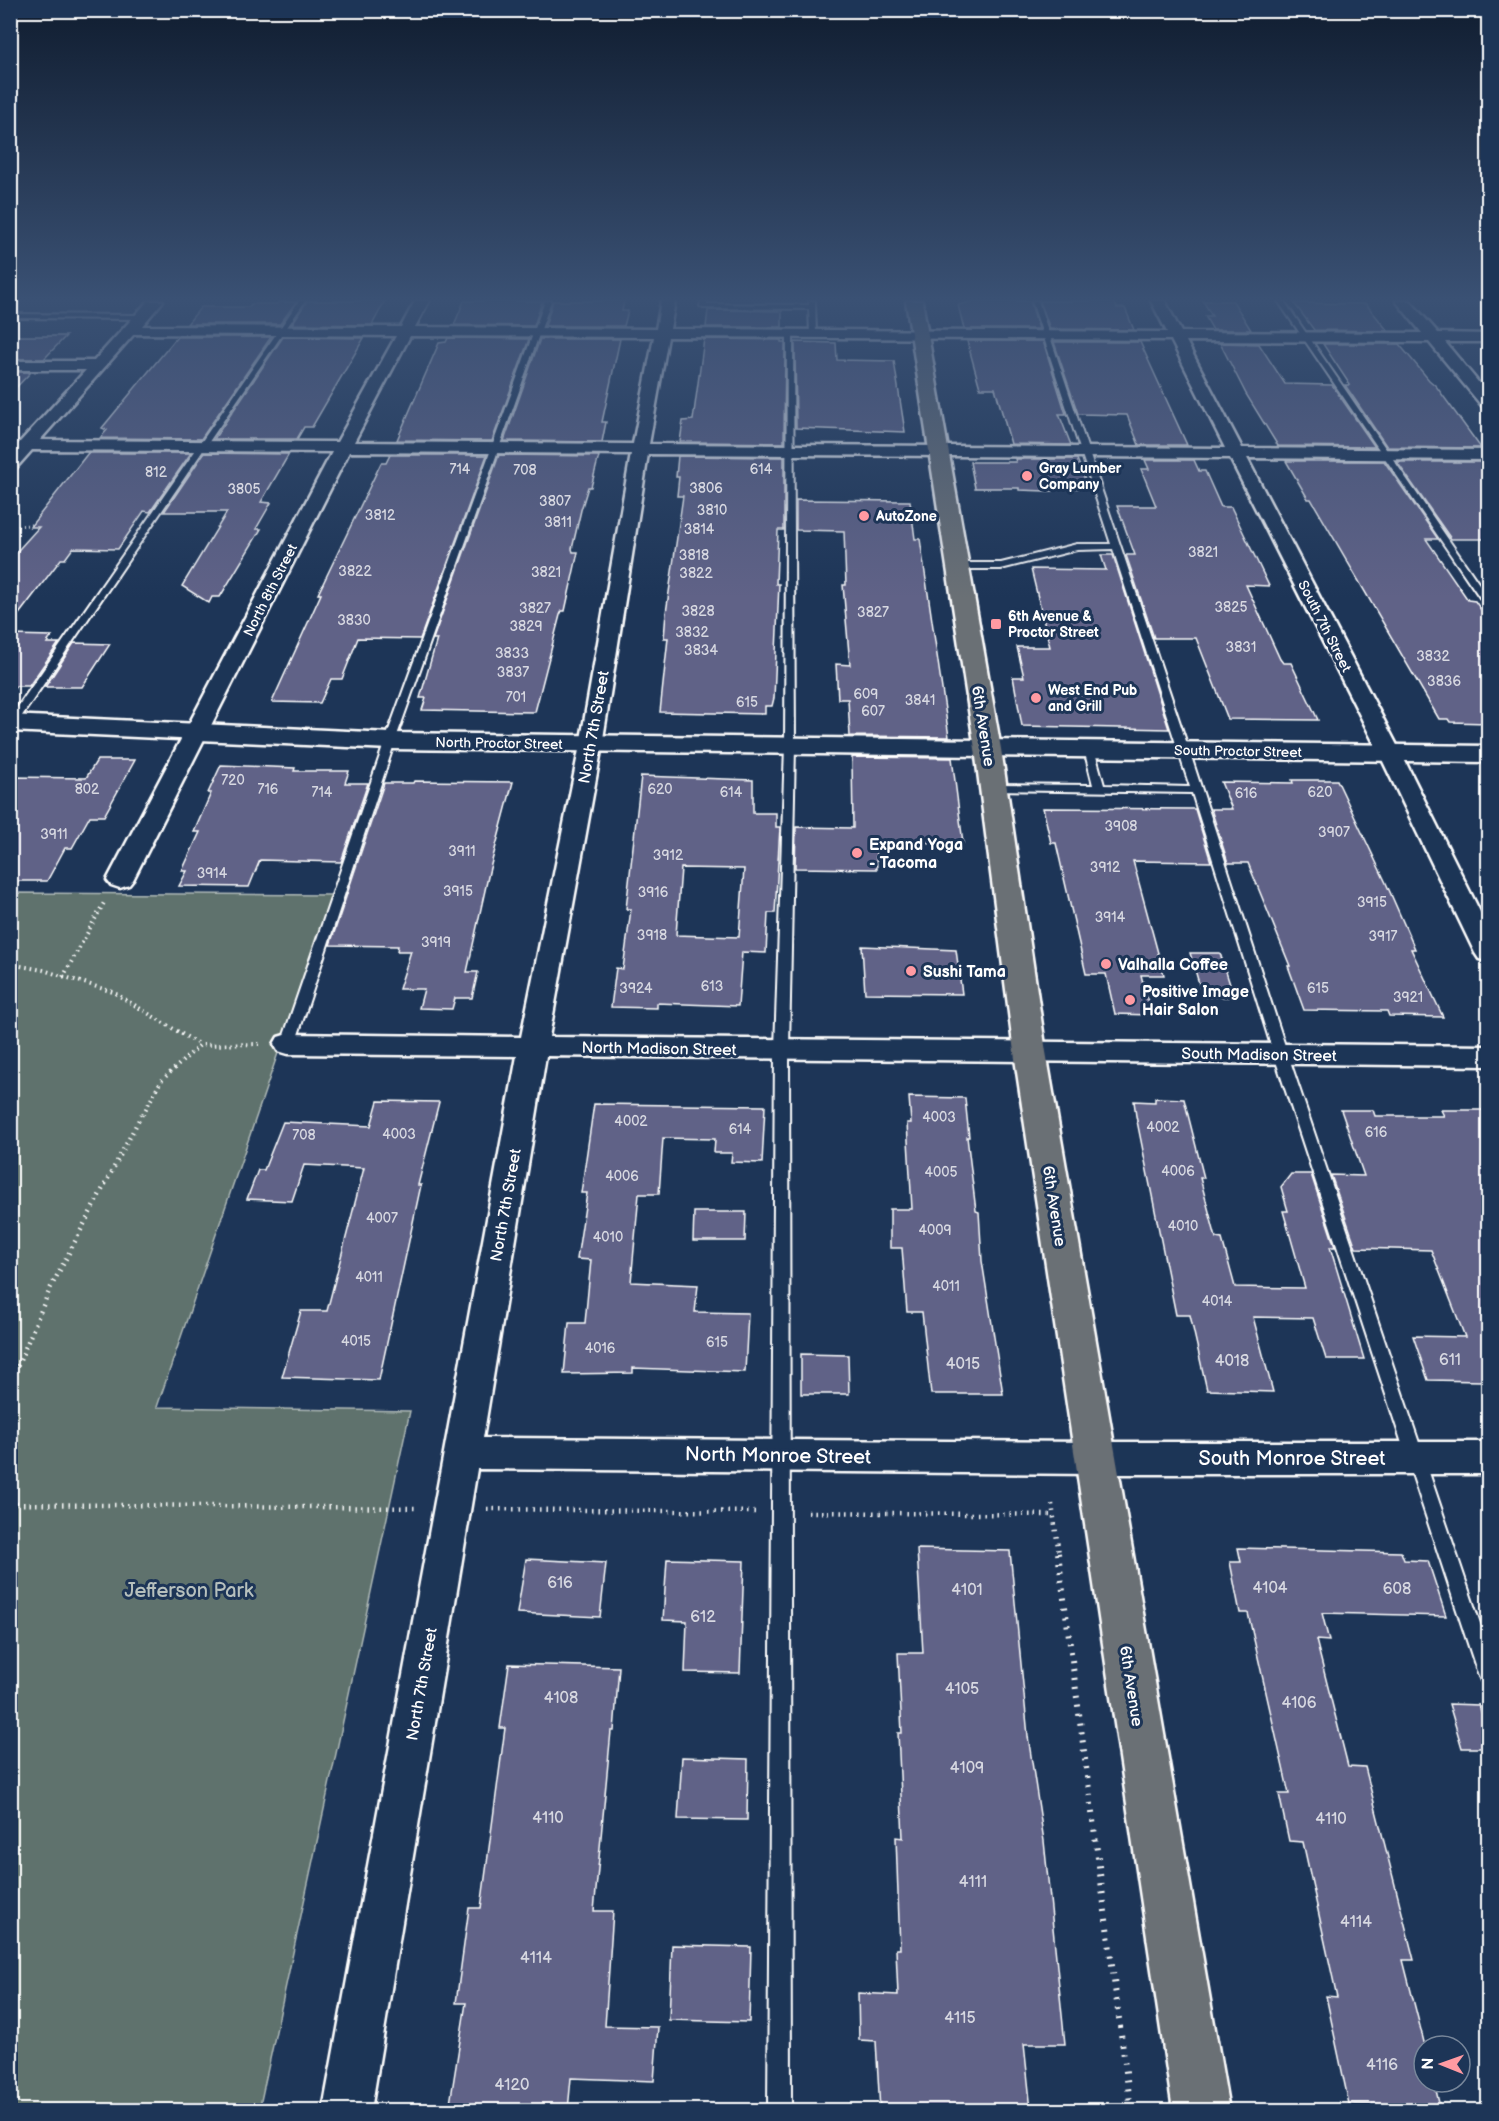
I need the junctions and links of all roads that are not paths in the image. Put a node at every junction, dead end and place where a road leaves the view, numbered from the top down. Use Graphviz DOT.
graph roads {
  1 [pos="68,400"];
  2 [pos="235,400"];
  3 [pos="369,400"];
  4 [pos="513,400"];
  5 [pos="649,400"];
  6 [pos="789,400"];
  7 [pos="931,400"];
  8 [pos="1069,400"];
  9 [pos="1210,400"];
  10 [pos="1349,400"];
  11 [pos="28,445"];
  12 [pos="204,446"];
  13 [pos="344,447"];
  14 [pos="496,448"];
  15 [pos="640,449"];
  16 [pos="789,450"];
  17 [pos="939,451"];
  18 [pos="1086,452"];
  19 [pos="1237,453"];
  20 [pos="1386,454"];
  21 [pos="1488,455"];
  22 [pos="10,464"];
  23 [pos="1117,546"];
  24 [pos="957,566"];
  25 [pos="1488,603"];
  26 [pos="11,724"];
  27 [pos="197,732"];
  28 [pos="390,741"];
  29 [pos="591,745"];
  30 [pos="790,746"];
  31 [pos="988,749"];
  32 [pos="1089,749"];
  33 [pos="1184,750"];
  34 [pos="1390,753"];
  35 [pos="1488,754"];
  36 [pos="993,787"];
  37 [pos="1099,789"];
  38 [pos="1197,790"];
  39 [pos="120,880"];
  40 [pos="1488,953"];
  41 [pos="288,1044"];
  42 [pos="533,1047"];
  43 [pos="782,1049"];
  44 [pos="1030,1052"];
  45 [pos="1281,1055"];
  46 [pos="1488,1056"];
  47 [pos="461,1453"];
  48 [pos="782,1455"];
  49 [pos="1095,1458"];
  50 [pos="1417,1458"];
  51 [pos="1488,1458"];
  52 [pos="1488,1674"];
  53 [pos="347,2110"];
  54 [pos="779,2110"];
  55 [pos="1201,2110"];
  1 -- 11 [label="street"];
  2 -- 12 [label="lane"];
  3 -- 13 [label="street, North 8th Street"];
  4 -- 14 [label="lane"];
  5 -- 15 [label="street, North 7th Street"];
  6 -- 16 [label="lane"];
  7 -- 17 [label="main road, 6th Avenue"];
  8 -- 18 [label="lane"];
  9 -- 19 [label="street, South 7th Street"];
  10 -- 20 [label="lane"];
  11 -- 12 [label="street"];
  11 -- 22 [label="street"];
  12 -- 13 [label="street"];
  12 -- 26 [label="lane"];
  13 -- 14 [label="street"];
  13 -- 27 [label="street, North 8th Street"];
  14 -- 15 [label="street"];
  14 -- 28 [label="lane"];
  15 -- 16 [label="street"];
  15 -- 29 [label="street, North 7th Street"];
  16 -- 17 [label="street"];
  16 -- 30 [label="lane"];
  17 -- 18 [label="street"];
  17 -- 24 [label="main road, 6th Avenue"];
  18 -- 19 [label="street"];
  18 -- 23 [label="lane"];
  19 -- 20 [label="street"];
  19 -- 34 [label="street, South 7th Street"];
  20 -- 21 [label="street"];
  20 -- 25 [label="lane"];
  23 -- 24 [label="lane"];
  23 -- 33 [label="lane"];
  24 -- 31 [label="main road, 6th Avenue"];
  26 -- 27 [label="street, North Proctor Street"];
  27 -- 28 [label="street, North Proctor Street"];
  27 -- 39 [label="street, North 8th Street"];
  28 -- 29 [label="street, North Proctor Street"];
  28 -- 41 [label="lane"];
  29 -- 30 [label="street, North Proctor Street"];
  29 -- 42 [label="street, North 7th Street"];
  30 -- 31 [label="street, North Proctor Street"];
  30 -- 43 [label="lane"];
  31 -- 32 [label="street, South Proctor Street"];
  31 -- 36 [label="main road, 6th Avenue"];
  32 -- 33 [label="street, South Proctor Street"];
  32 -- 37 [label="lane"];
  33 -- 34 [label="street, South Proctor Street"];
  33 -- 38 [label="lane"];
  34 -- 35 [label="street, South Proctor Street"];
  34 -- 40 [label="street, South 7th Street"];
  36 -- 37 [label="lane"];
  36 -- 44 [label="main road, 6th Avenue"];
  37 -- 38 [label="lane"];
  38 -- 45 [label="lane"];
  41 -- 42 [label="street, North Madison Street"];
  42 -- 43 [label="street, North Madison Street"];
  42 -- 47 [label="street, North 7th Street"];
  43 -- 44 [label="street, North Madison Street"];
  43 -- 48 [label="lane"];
  44 -- 45 [label="street, South Madison Street"];
  44 -- 49 [label="main road, 6th Avenue"];
  45 -- 46 [label="street, South Madison Street"];
  45 -- 50 [label="lane"];
  47 -- 48 [label="street, North Monroe Street"];
  47 -- 53 [label="street, North 7th Street"];
  48 -- 49 [label="street, North Monroe Street"];
  48 -- 54 [label="lane"];
  49 -- 50 [label="street, South Monroe Street"];
  49 -- 55 [label="main road, 6th Avenue"];
  50 -- 51 [label="street, South Monroe Street"];
  50 -- 52 [label="lane"];
}
